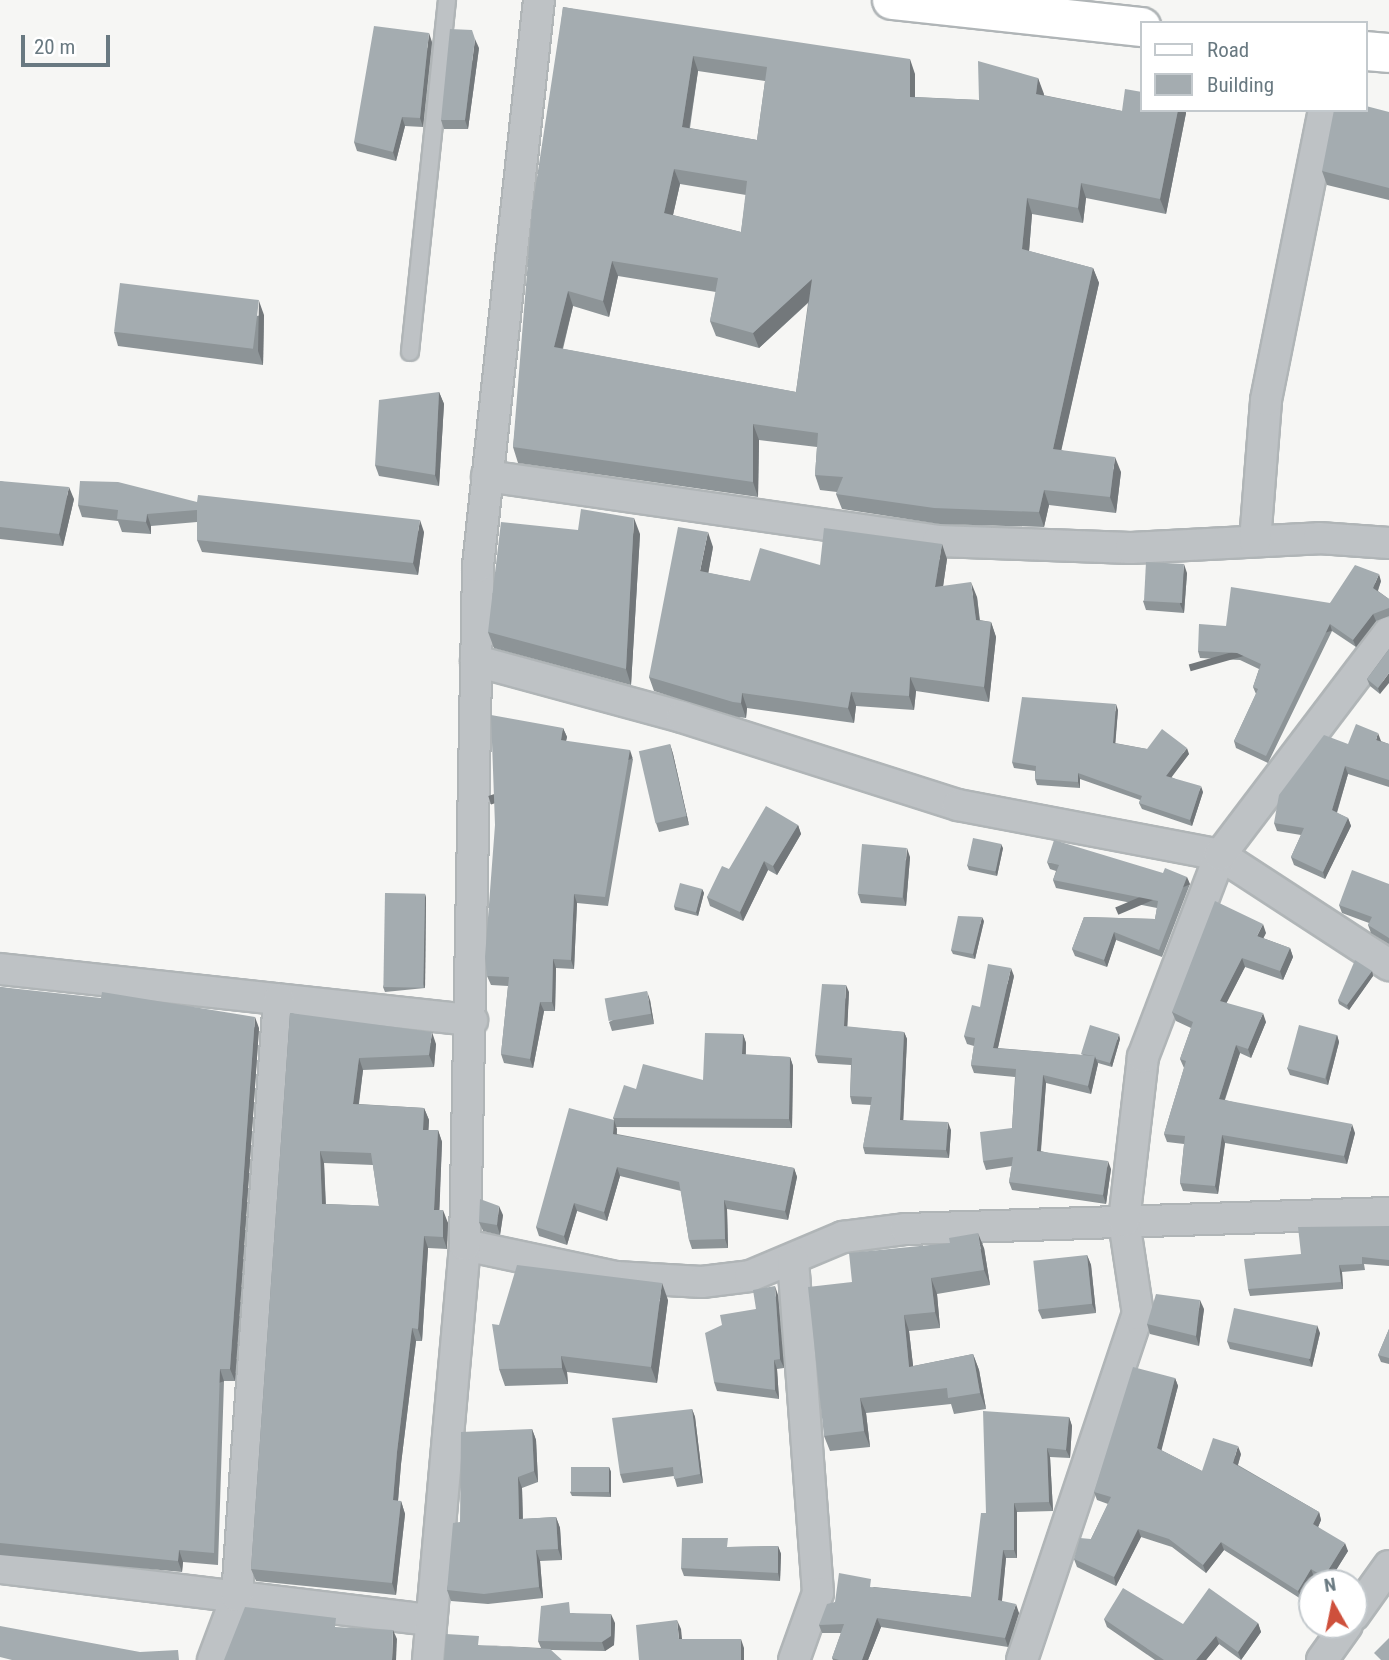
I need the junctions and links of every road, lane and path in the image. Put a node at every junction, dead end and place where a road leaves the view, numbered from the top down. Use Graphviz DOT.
graph roads {
  1 [pos="447,0"];
  2 [pos="539,0"];
  3 [pos="892,0"];
  4 [pos="942,2"];
  5 [pos="1140,27"];
  6 [pos="1368,51"];
  7 [pos="1389,53"];
  8 [pos="1324,112"];
  9 [pos="411,352"];
  10 [pos="487,476"];
  11 [pos="1255,541"];
  12 [pos="1389,543"];
  13 [pos="1389,632"];
  14 [pos="476,661"];
  15 [pos="1220,855"];
  16 [pos="1389,965"];
  17 [pos="0,969"];
  18 [pos="279,999"];
  19 [pos="472,1020"];
  20 [pos="1389,1213"];
  21 [pos="1124,1221"];
  22 [pos="465,1245"];
  23 [pos="793,1259"];
  24 [pos="1389,1566"];
  25 [pos="0,1568"];
  26 [pos="1368,1595"];
  27 [pos="237,1596"];
  28 [pos="428,1620"];
  29 [pos="1337,1639"];
  30 [pos="213,1660"];
  31 [pos="428,1660"];
  32 [pos="794,1660"];
  33 [pos="1022,1660"];
  34 [pos="1322,1660"];
  1 -- 9 [label="lane"];
  2 -- 10 [label="street"];
  3 -- 4 [label="main road"];
  4 -- 5 [label="main road"];
  6 -- 7 [label="main road"];
  8 -- 11 [label="street"];
  10 -- 11 [label="street"];
  10 -- 14 [label="street"];
  11 -- 12 [label="street"];
  13 -- 15 [label="street"];
  14 -- 15 [label="street"];
  14 -- 19 [label="street"];
  15 -- 16 [label="street"];
  15 -- 21 [label="street"];
  17 -- 18 [label="street"];
  18 -- 19 [label="street"];
  18 -- 27 [label="street"];
  19 -- 22 [label="street"];
  20 -- 21 [label="street"];
  21 -- 23 [label="street"];
  21 -- 33 [label="street"];
  22 -- 23 [label="street"];
  22 -- 28 [label="street"];
  23 -- 32 [label="street"];
  24 -- 26 [label="street"];
  25 -- 27 [label="street"];
  27 -- 28 [label="street"];
  27 -- 30 [label="street"];
  28 -- 31 [label="street"];
  29 -- 34 [label="street"];
}
